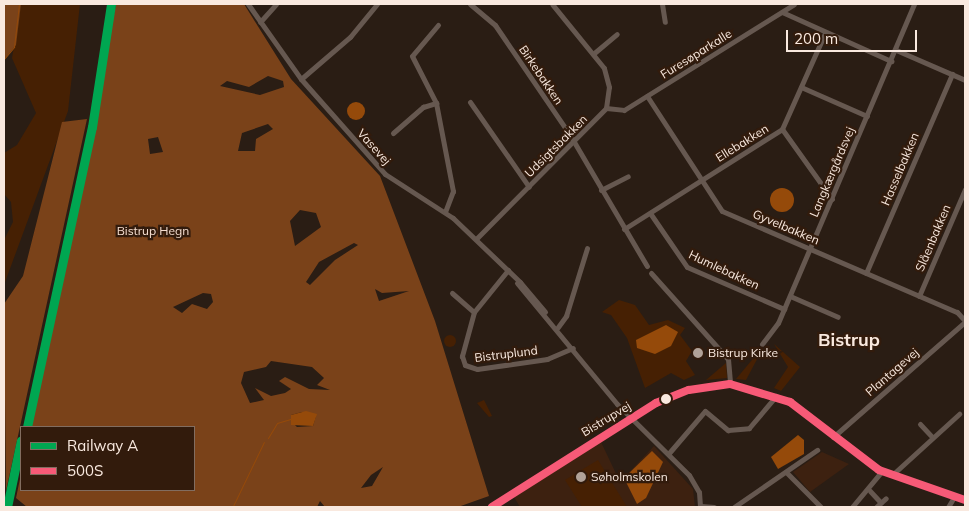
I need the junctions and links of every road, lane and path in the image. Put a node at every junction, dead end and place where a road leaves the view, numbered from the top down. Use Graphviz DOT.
graph roads {
  1 [pos="248,4"];
  2 [pos="276,4"];
  3 [pos="377,4"];
  4 [pos="470,4"];
  5 [pos="552,4"];
  6 [pos="662,4"];
  7 [pos="794,4"];
  8 [pos="914,4"];
  9 [pos="782,12"];
  10 [pos="260,22"];
  11 [pos="664,22"];
  12 [pos="438,25"];
  13 [pos="824,33"];
  14 [pos="617,34"];
  15 [pos="896,50"];
  16 [pos="593,54"];
  17 [pos="891,61"];
  18 [pos="952,74"];
  19 [pos="301,80"];
  20 [pos="965,80"];
  21 [pos="801,87"];
  22 [pos="647,96"];
  23 [pos="470,102"];
  24 [pos="436,103"];
  25 [pos="606,108"];
  26 [pos="867,116"];
  27 [pos="782,130"];
  28 [pos="393,133"];
  29 [pos="575,142"];
  30 [pos="628,176"];
  31 [pos="700,181"];
  32 [pos="529,187"];
  33 [pos="965,189"];
  34 [pos="602,190"];
  35 [pos="832,199"];
  36 [pos="445,212"];
  37 [pos="650,213"];
  38 [pos="624,229"];
  39 [pos="476,239"];
  40 [pos="587,248"];
  41 [pos="810,249"];
  42 [pos="647,266"];
  43 [pos="508,270"];
  44 [pos="651,273"];
  45 [pos="866,273"];
  46 [pos="452,293"];
  47 [pos="790,296"];
  48 [pos="919,296"];
  49 [pos="784,309"];
  50 [pos="474,312"];
  51 [pos="838,317"];
  52 [pos="965,321"];
  53 [pos="558,327"];
  54 [pos="762,344"];
  55 [pos="573,348"];
  56 [pos="730,384"];
  57 [pos="776,396"];
  58 [pos="959,414"];
  59 [pos="630,417"];
  60 [pos="920,424"];
  61 [pos="833,437"];
  62 [pos="932,437"];
  63 [pos="817,450"];
  64 [pos="669,453"];
  65 [pos="882,471"];
  66 [pos="786,472"];
  67 [pos="892,475"];
  68 [pos="870,491"];
  69 [pos="954,497"];
  70 [pos="886,498"];
  71 [pos="965,500"];
  72 [pos="878,505"];
  73 [pos="492,507"];
  74 [pos="701,507"];
  75 [pos="714,507"];
  76 [pos="734,507"];
  77 [pos="821,507"];
  78 [pos="852,507"];
  79 [pos="948,507"];
  1 -- 10 [label="street, Vasevej"];
  2 -- 10 [label="street"];
  3 -- 19 [label="street"];
  4 -- 29 [label="street, Birkebakken"];
  5 -- 16 [label="street"];
  6 -- 11 [label="street"];
  7 -- 9 [label="street, Furesøparkalle"];
  8 -- 15 [label="street, Langkærgårdsvej"];
  9 -- 13 [label="street"];
  9 -- 22 [label="street, Furesøparkalle"];
  10 -- 19 [label="street, Vasevej"];
  12 -- 24 [label="street"];
  13 -- 17 [label="street"];
  13 -- 21 [label="street, Ellebakken"];
  14 -- 16 [label="street"];
  15 -- 17 [label="street, Langkærgårdsvej"];
  15 -- 18 [label="street"];
  16 -- 25 [label="street"];
  17 -- 26 [label="street, Langkærgårdsvej"];
  18 -- 20 [label="street"];
  18 -- 45 [label="street, Hasselbakken"];
  19 -- 36 [label="street, Vasevej"];
  21 -- 26 [label="street"];
  21 -- 27 [label="street, Ellebakken"];
  22 -- 25 [label="street, Furesøparkalle"];
  22 -- 31 [label="street, Gyvelbakken"];
  23 -- 32 [label="street"];
  24 -- 28 [label="street"];
  24 -- 36 [label="street"];
  25 -- 29 [label="street, Udsigtsbakken"];
  26 -- 35 [label="street, Langkærgårdsvej"];
  27 -- 31 [label="street, Ellebakken"];
  27 -- 35 [label="street"];
  29 -- 32 [label="street, Udsigtsbakken"];
  29 -- 34 [label="street, Birkebakken"];
  30 -- 34 [label="street"];
  31 -- 37 [label="street, Ellebakken"];
  31 -- 41 [label="street, Gyvelbakken"];
  32 -- 39 [label="street, Udsigtsbakken"];
  33 -- 48 [label="street, Slåenbakken"];
  34 -- 38 [label="street, Birkebakken"];
  35 -- 41 [label="street, Langkærgårdsvej"];
  36 -- 39 [label="street, Vasevej"];
  37 -- 38 [label="street, Ellebakken"];
  37 -- 49 [label="street, Humlebakken"];
  38 -- 42 [label="street, Birkebakken"];
  39 -- 43 [label="street, Vasevej"];
  40 -- 53 [label="street"];
  41 -- 45 [label="street, Gyvelbakken"];
  41 -- 47 [label="street, Langkærgårdsvej"];
  43 -- 50 [label="street, Bistruplund"];
  43 -- 53 [label="street, Vasevej"];
  44 -- 56 [label="street"];
  45 -- 48 [label="street, Gyvelbakken"];
  46 -- 50 [label="street"];
  47 -- 49 [label="street, Langkærgårdsvej"];
  47 -- 51 [label="street"];
  48 -- 52 [label="street, Gyvelbakken"];
  49 -- 54 [label="street, Langkærgårdsvej"];
  50 -- 55 [label="street, Bistruplund"];
  52 -- 61 [label="street, Plantagevej"];
  53 -- 55 [label="street, Vasevej"];
  55 -- 59 [label="street, Vasevej"];
  56 -- 57 [label="main road, Bistrupvej"];
  56 -- 59 [label="main road, Bistrupvej"];
  57 -- 61 [label="main road, Bistrupvej"];
  57 -- 64 [label="street"];
  58 -- 62 [label="street"];
  59 -- 64 [label="street, Vasevej"];
  59 -- 73 [label="main road, Bistrupvej"];
  60 -- 62 [label="street"];
  61 -- 65 [label="main road, Bistrupvej"];
  62 -- 67 [label="street"];
  63 -- 66 [label="street"];
  64 -- 74 [label="street, Vasevej"];
  65 -- 67 [label="main road, Bistrupvej"];
  65 -- 68 [label="street"];
  66 -- 76 [label="street"];
  66 -- 77 [label="street"];
  67 -- 69 [label="main road, Bistrupvej"];
  68 -- 72 [label="street"];
  68 -- 78 [label="street"];
  69 -- 71 [label="main road, Bistrupvej"];
  69 -- 79 [label="street"];
  70 -- 72 [label="street"];
  74 -- 75 [label="street"];
}
